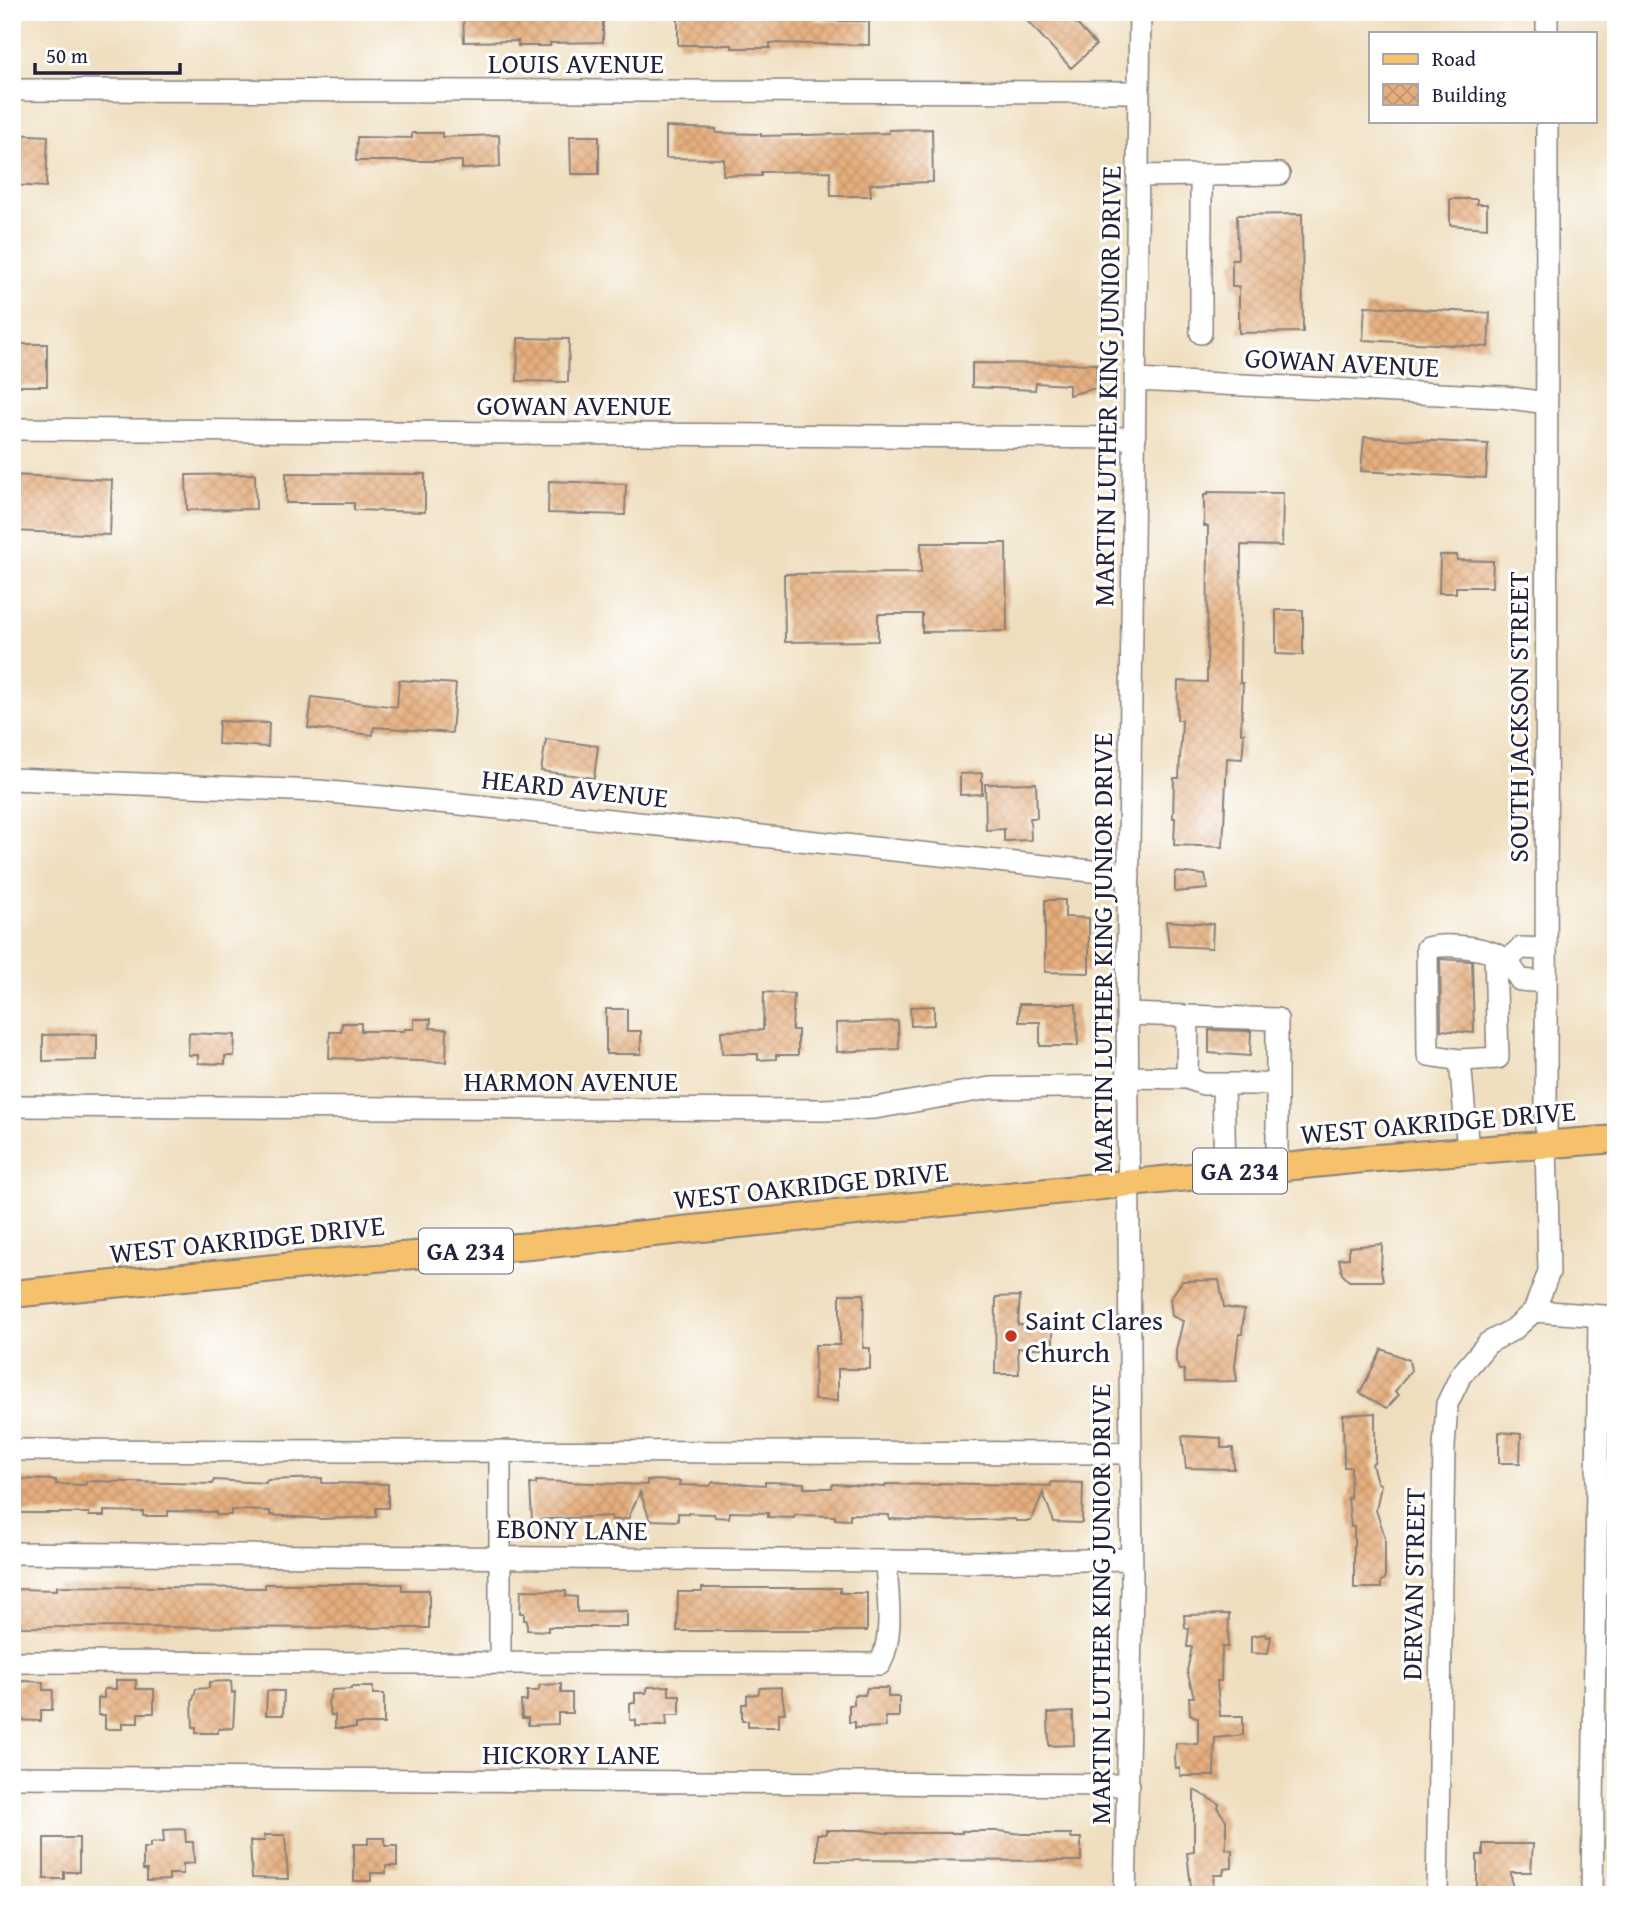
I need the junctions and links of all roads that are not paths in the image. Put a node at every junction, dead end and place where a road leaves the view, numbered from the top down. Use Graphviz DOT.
graph roads {
  1 [pos="1547,12"];
  2 [pos="1139,17"];
  3 [pos="1547,32"];
  4 [pos="12,90"];
  5 [pos="1139,92"];
  6 [pos="1547,122"];
  7 [pos="1279,174"];
  8 [pos="1201,175"];
  9 [pos="1138,176"];
  10 [pos="1201,333"];
  11 [pos="1135,380"];
  12 [pos="1546,403"];
  13 [pos="12,429"];
  14 [pos="1135,439"];
  15 [pos="12,779"];
  16 [pos="1129,875"];
  17 [pos="1546,949"];
  18 [pos="1501,957"];
  19 [pos="1546,982"];
  20 [pos="1127,1014"];
  21 [pos="1188,1016"];
  22 [pos="1460,1060"];
  23 [pos="1187,1078"];
  24 [pos="1127,1082"];
  25 [pos="1223,1084"];
  26 [pos="1277,1084"];
  27 [pos="12,1106"];
  28 [pos="1616,1139"];
  29 [pos="1546,1144"];
  30 [pos="1468,1151"];
  31 [pos="1277,1167"];
  32 [pos="1225,1173"];
  33 [pos="1129,1183"];
  34 [pos="12,1294"];
  35 [pos="1534,1311"];
  36 [pos="1607,1317"];
  37 [pos="12,1450"];
  38 [pos="500,1451"];
  39 [pos="1130,1453"];
  40 [pos="12,1553"];
  41 [pos="499,1556"];
  42 [pos="1131,1559"];
  43 [pos="886,1561"];
  44 [pos="12,1661"];
  45 [pos="500,1663"];
  46 [pos="12,1777"];
  47 [pos="1129,1785"];
  48 [pos="1125,1895"];
  49 [pos="1437,1895"];
  50 [pos="1592,1895"];
  1 -- 3 [label="street"];
  2 -- 5 [label="street, MARTIN LUTHER KING JUNIOR DRIVE"];
  4 -- 5 [label="street, LOUIS AVENUE"];
  5 -- 9 [label="street, MARTIN LUTHER KING JUNIOR DRIVE"];
  6 -- 12 [label="street, SOUTH JACKSON STREET"];
  7 -- 8 [label="street"];
  8 -- 9 [label="street"];
  8 -- 10 [label="street"];
  9 -- 11 [label="street, MARTIN LUTHER KING JUNIOR DRIVE"];
  11 -- 12 [label="street, GOWAN AVENUE"];
  11 -- 14 [label="street, MARTIN LUTHER KING JUNIOR DRIVE"];
  12 -- 17 [label="street, SOUTH JACKSON STREET"];
  13 -- 14 [label="street, GOWAN AVENUE"];
  14 -- 16 [label="street, MARTIN LUTHER KING JUNIOR DRIVE"];
  15 -- 16 [label="street, HEARD AVENUE"];
  16 -- 20 [label="street, MARTIN LUTHER KING JUNIOR DRIVE"];
  17 -- 18 [label="street"];
  17 -- 19 [label="street, SOUTH JACKSON STREET"];
  18 -- 19 [label="street"];
  18 -- 22 [label="street"];
  18 -- 22 [label="street"];
  19 -- 29 [label="street, SOUTH JACKSON STREET"];
  20 -- 21 [label="street"];
  20 -- 24 [label="street, MARTIN LUTHER KING JUNIOR DRIVE"];
  21 -- 23 [label="street"];
  21 -- 26 [label="street"];
  22 -- 30 [label="street"];
  23 -- 24 [label="street, HARMON AVENUE"];
  23 -- 25 [label="street, HARMON AVENUE"];
  24 -- 27 [label="street, HARMON AVENUE"];
  24 -- 33 [label="street, MARTIN LUTHER KING JUNIOR DRIVE"];
  25 -- 26 [label="street, HARMON AVENUE"];
  25 -- 32 [label="street"];
  26 -- 31 [label="street"];
  28 -- 29 [label="main road, WEST OAKRIDGE DRIVE / GA 234"];
  29 -- 30 [label="main road, WEST OAKRIDGE DRIVE / GA 234"];
  29 -- 35 [label="street, SOUTH JACKSON STREET"];
  30 -- 31 [label="main road, WEST OAKRIDGE DRIVE / GA 234"];
  31 -- 32 [label="main road, WEST OAKRIDGE DRIVE / GA 234"];
  32 -- 33 [label="main road, WEST OAKRIDGE DRIVE / GA 234"];
  33 -- 34 [label="main road, WEST OAKRIDGE DRIVE / GA 234"];
  33 -- 39 [label="street, MARTIN LUTHER KING JUNIOR DRIVE"];
  35 -- 36 [label="street"];
  35 -- 49 [label="street, DERVAN STREET"];
  36 -- 50 [label="street"];
  37 -- 38 [label="street"];
  38 -- 39 [label="street"];
  38 -- 41 [label="street"];
  39 -- 42 [label="street, MARTIN LUTHER KING JUNIOR DRIVE"];
  40 -- 41 [label="street, EBONY LANE"];
  41 -- 43 [label="street, EBONY LANE"];
  41 -- 45 [label="street"];
  42 -- 43 [label="street, EBONY LANE"];
  42 -- 47 [label="street, MARTIN LUTHER KING JUNIOR DRIVE"];
  43 -- 45 [label="street"];
  44 -- 45 [label="street"];
  46 -- 47 [label="street, HICKORY LANE"];
  47 -- 48 [label="street, MARTIN LUTHER KING JUNIOR DRIVE"];
}
